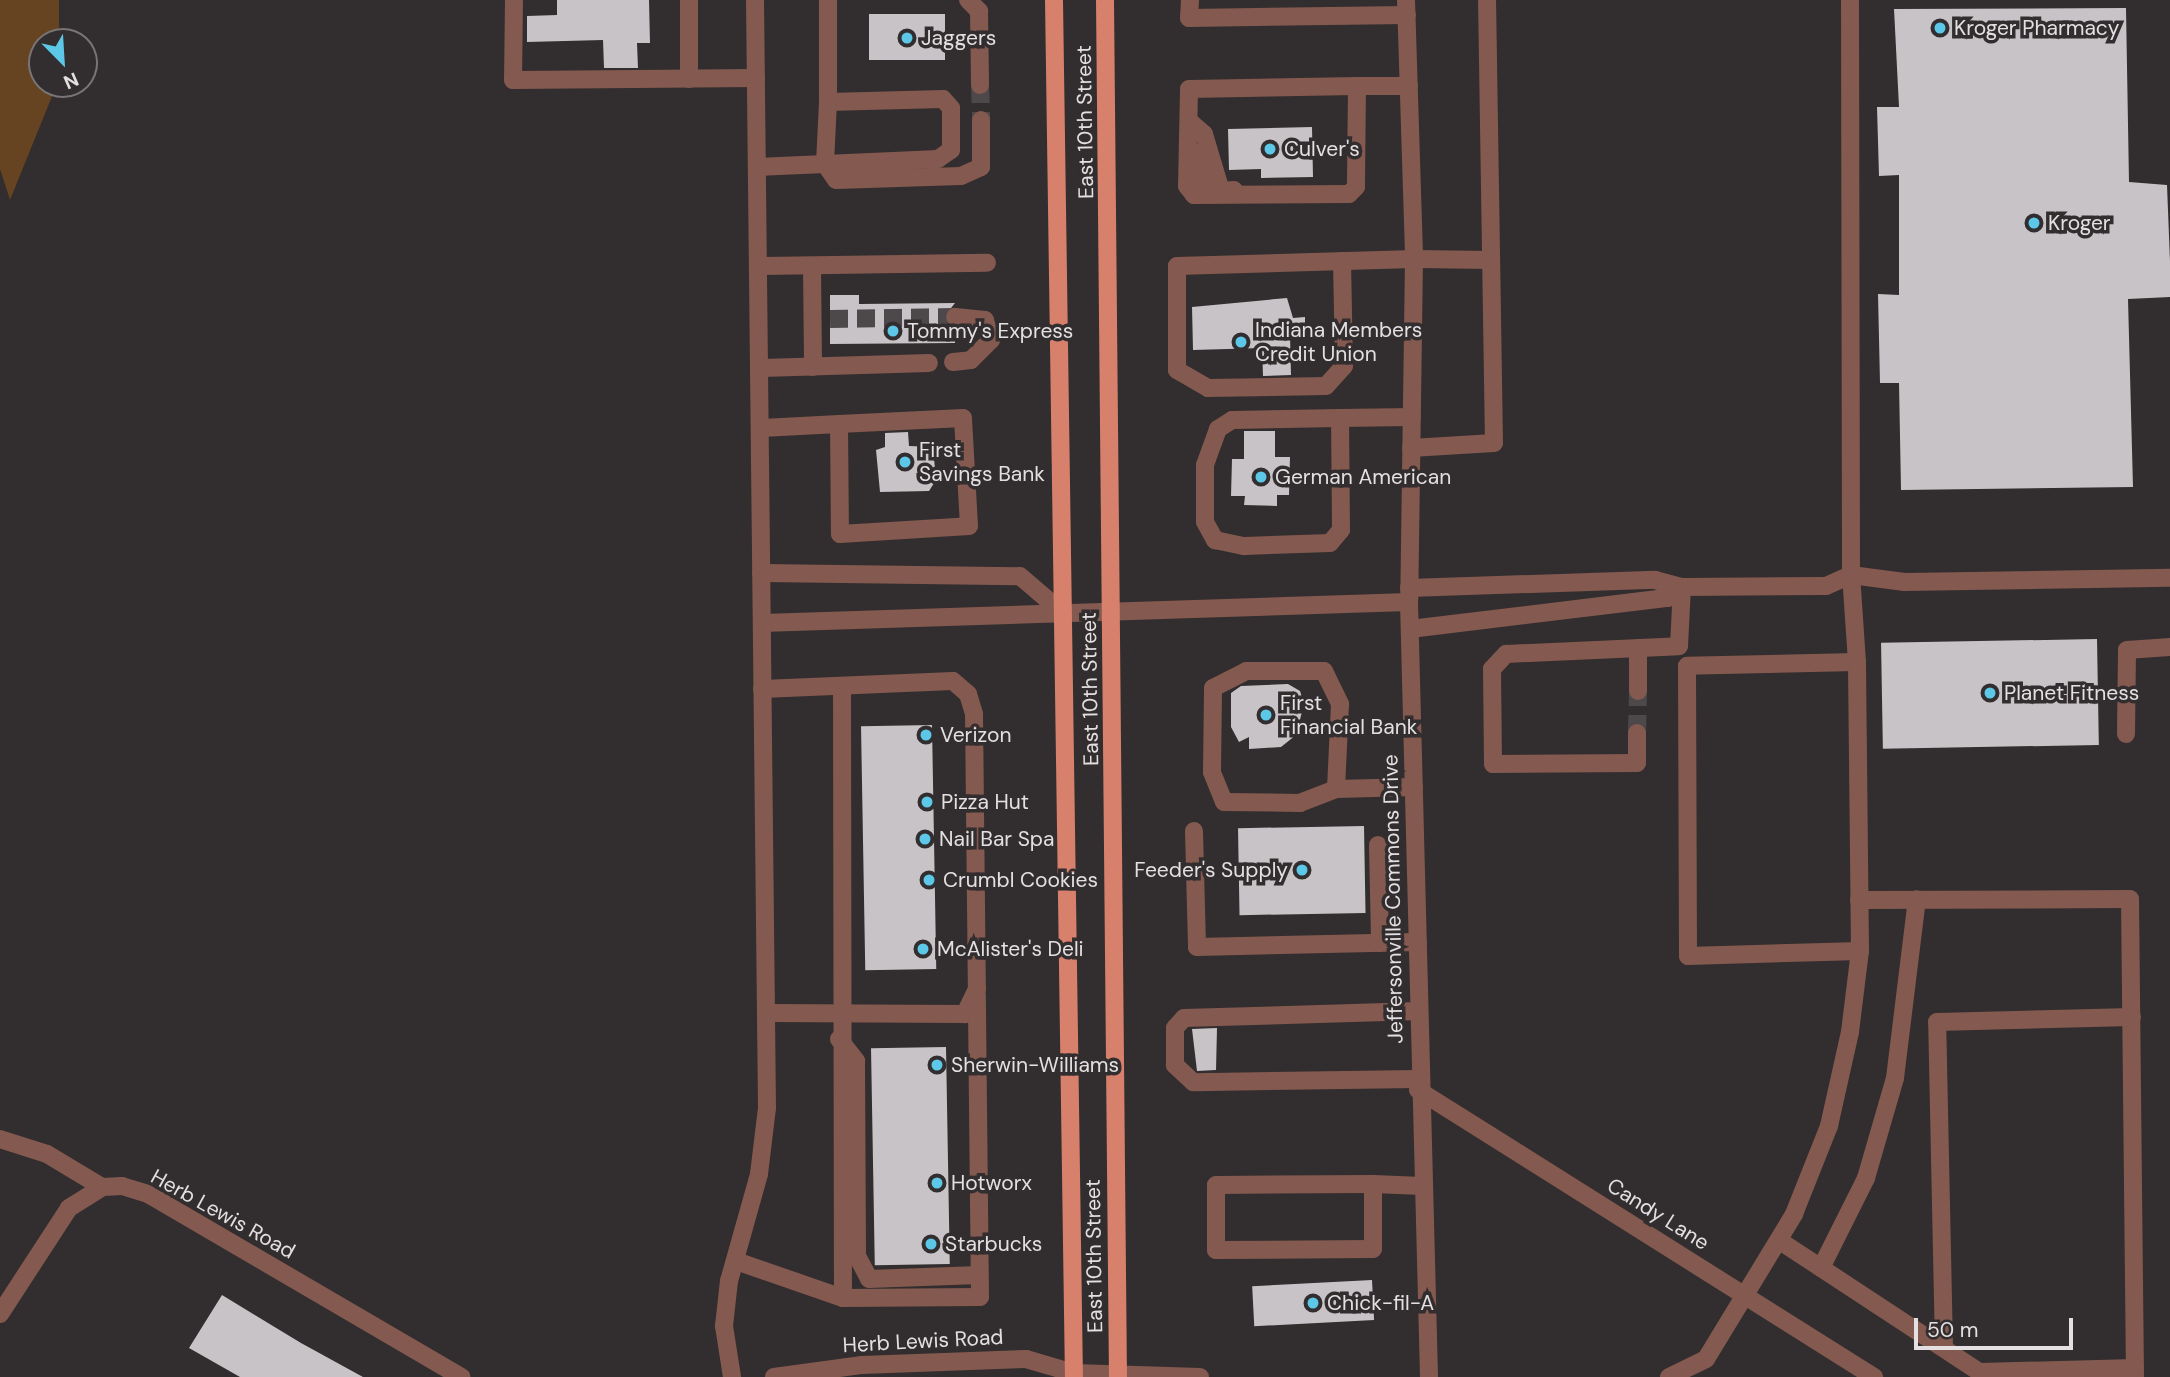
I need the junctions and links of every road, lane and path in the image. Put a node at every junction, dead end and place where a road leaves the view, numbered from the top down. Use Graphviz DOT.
graph roads {
  1 [pos="514,0"];
  2 [pos="689,0"];
  3 [pos="755,0"];
  4 [pos="828,0"];
  5 [pos="968,0"];
  6 [pos="1054,0"];
  7 [pos="1105,0"];
  8 [pos="1190,0"];
  9 [pos="1487,0"];
  10 [pos="1850,0"];
  11 [pos="1354,8"];
  12 [pos="1406,8"];
  13 [pos="756,78"];
  14 [pos="689,79"];
  15 [pos="980,85"];
  16 [pos="1357,86"];
  17 [pos="1409,86"];
  18 [pos="828,102"];
  19 [pos="981,120"];
  20 [pos="1192,126"];
  21 [pos="1356,159"];
  22 [pos="825,164"];
  23 [pos="757,167"];
  24 [pos="1414,259"];
  25 [pos="1491,260"];
  26 [pos="1342,261"];
  27 [pos="987,263"];
  28 [pos="758,266"];
  29 [pos="812,266"];
  30 [pos="955,317"];
  31 [pos="953,362"];
  32 [pos="929,363"];
  33 [pos="813,367"];
  34 [pos="760,368"];
  35 [pos="1412,417"];
  36 [pos="1340,418"];
  37 [pos="839,424"];
  38 [pos="760,428"];
  39 [pos="1411,448"];
  40 [pos="761,573"];
  41 [pos="1851,575"];
  42 [pos="2170,578"];
  43 [pos="1682,587"];
  44 [pos="1409,595"];
  45 [pos="1063,613"];
  46 [pos="1111,614"];
  47 [pos="762,623"];
  48 [pos="1410,629"];
  49 [pos="1679,646"];
  50 [pos="1638,648"];
  51 [pos="2170,648"];
  52 [pos="1857,662"];
  53 [pos="1687,666"];
  54 [pos="842,685"];
  55 [pos="762,689"];
  56 [pos="1638,691"];
  57 [pos="1637,733"];
  58 [pos="2126,734"];
  59 [pos="1414,787"];
  60 [pos="1336,789"];
  61 [pos="1194,831"];
  62 [pos="1378,845"];
  63 [pos="1917,899"];
  64 [pos="1859,900"];
  65 [pos="1418,942"];
  66 [pos="1380,943"];
  67 [pos="1860,951"];
  68 [pos="977,989"];
  69 [pos="1419,1011"];
  70 [pos="766,1013"];
  71 [pos="838,1013"];
  72 [pos="2132,1017"];
  73 [pos="1905,1022"];
  74 [pos="1937,1022"];
  75 [pos="839,1039"];
  76 [pos="1418,1084"];
  77 [pos="0,1139"];
  78 [pos="1373,1185"];
  79 [pos="1423,1186"];
  80 [pos="102,1187"];
  81 [pos="1780,1241"];
  82 [pos="736,1261"];
  83 [pos="1821,1268"];
  84 [pos="979,1275"];
  85 [pos="1749,1297"];
  86 [pos="843,1298"];
  87 [pos="0,1314"];
  88 [pos="1944,1349"];
  89 [pos="2135,1372"];
  90 [pos="1983,1375"];
  91 [pos="1072,1376"];
  92 [pos="1118,1376"];
  93 [pos="461,1377"];
  94 [pos="732,1377"];
  95 [pos="774,1377"];
  96 [pos="1200,1377"];
  97 [pos="1429,1377"];
  98 [pos="1669,1377"];
  99 [pos="1874,1377"];
  1 -- 14 [label="street"];
  2 -- 14 [label="street"];
  3 -- 13 [label="street"];
  4 -- 18 [label="street"];
  5 -- 15 [label="street"];
  6 -- 45 [label="main road, East 10th Street"];
  7 -- 46 [label="main road, East 10th Street"];
  8 -- 11 [label="street"];
  9 -- 25 [label="street"];
  10 -- 41 [label="street"];
  11 -- 12 [label="street"];
  12 -- 17 [label="street, Jeffersonville Commons Drive"];
  13 -- 14 [label="street"];
  13 -- 23 [label="street"];
  16 -- 17 [label="street"];
  16 -- 20 [label="street"];
  16 -- 21 [label="street"];
  17 -- 24 [label="street, Jeffersonville Commons Drive"];
  18 -- 22 [label="street"];
  18 -- 22 [label="street"];
  19 -- 22 [label="street"];
  20 -- 21 [label="street"];
  20 -- 21 [label="street"];
  22 -- 23 [label="street"];
  23 -- 28 [label="street"];
  24 -- 25 [label="street"];
  24 -- 26 [label="street"];
  24 -- 35 [label="street, Jeffersonville Commons Drive"];
  25 -- 39 [label="street"];
  26 -- 26 [label="street"];
  27 -- 29 [label="street"];
  28 -- 29 [label="street"];
  28 -- 34 [label="street"];
  29 -- 33 [label="street"];
  30 -- 31 [label="street"];
  32 -- 33 [label="street"];
  33 -- 34 [label="street"];
  34 -- 38 [label="street"];
  35 -- 36 [label="street"];
  35 -- 39 [label="street, Jeffersonville Commons Drive"];
  36 -- 36 [label="street"];
  37 -- 37 [label="street"];
  37 -- 38 [label="street"];
  38 -- 40 [label="street"];
  39 -- 44 [label="street, Jeffersonville Commons Drive"];
  40 -- 45 [label="street"];
  40 -- 47 [label="street"];
  41 -- 42 [label="street"];
  41 -- 43 [label="street"];
  41 -- 52 [label="street"];
  43 -- 44 [label="street"];
  43 -- 48 [label="street"];
  43 -- 49 [label="street"];
  44 -- 46 [label="street"];
  44 -- 48 [label="street, Jeffersonville Commons Drive"];
  45 -- 46 [label="street"];
  45 -- 47 [label="street"];
  45 -- 91 [label="main road, East 10th Street"];
  46 -- 92 [label="main road, East 10th Street"];
  47 -- 55 [label="street"];
  48 -- 59 [label="street, Jeffersonville Commons Drive"];
  49 -- 50 [label="street"];
  49 -- 53 [label="street"];
  50 -- 56 [label="street"];
  50 -- 57 [label="street"];
  51 -- 58 [label="street"];
  52 -- 53 [label="street"];
  52 -- 64 [label="street"];
  53 -- 67 [label="street"];
  54 -- 55 [label="street"];
  54 -- 68 [label="street"];
  54 -- 71 [label="street"];
  55 -- 70 [label="street"];
  59 -- 60 [label="street"];
  59 -- 65 [label="street, Jeffersonville Commons Drive"];
  60 -- 60 [label="street"];
  61 -- 66 [label="street"];
  62 -- 66 [label="street"];
  63 -- 64 [label="street"];
  63 -- 72 [label="street"];
  63 -- 73 [label="street"];
  64 -- 67 [label="street"];
  65 -- 66 [label="street"];
  65 -- 69 [label="street, Jeffersonville Commons Drive"];
  67 -- 81 [label="street"];
  68 -- 71 [label="street"];
  68 -- 84 [label="street"];
  69 -- 76 [label="street, Jeffersonville Commons Drive"];
  69 -- 76 [label="street"];
  70 -- 71 [label="street"];
  70 -- 82 [label="street"];
  71 -- 75 [label="street"];
  72 -- 74 [label="street"];
  72 -- 89 [label="street"];
  73 -- 74 [label="street"];
  73 -- 83 [label="street"];
  74 -- 88 [label="street"];
  75 -- 84 [label="street"];
  75 -- 86 [label="street"];
  76 -- 79 [label="street, Jeffersonville Commons Drive"];
  76 -- 85 [label="street, Candy Lane"];
  77 -- 80 [label="street"];
  78 -- 78 [label="street"];
  78 -- 79 [label="street"];
  79 -- 97 [label="street, Jeffersonville Commons Drive"];
  80 -- 87 [label="street"];
  80 -- 93 [label="street, Herb Lewis Road"];
  81 -- 83 [label="street"];
  81 -- 85 [label="street"];
  82 -- 86 [label="street"];
  82 -- 94 [label="street"];
  83 -- 88 [label="street"];
  84 -- 86 [label="street"];
  85 -- 98 [label="street"];
  85 -- 99 [label="street, Candy Lane"];
  88 -- 90 [label="street"];
  89 -- 90 [label="street"];
  91 -- 92 [label="street, Herb Lewis Road"];
  91 -- 95 [label="street, Herb Lewis Road"];
  92 -- 96 [label="street, Herb Lewis Road"];
}
